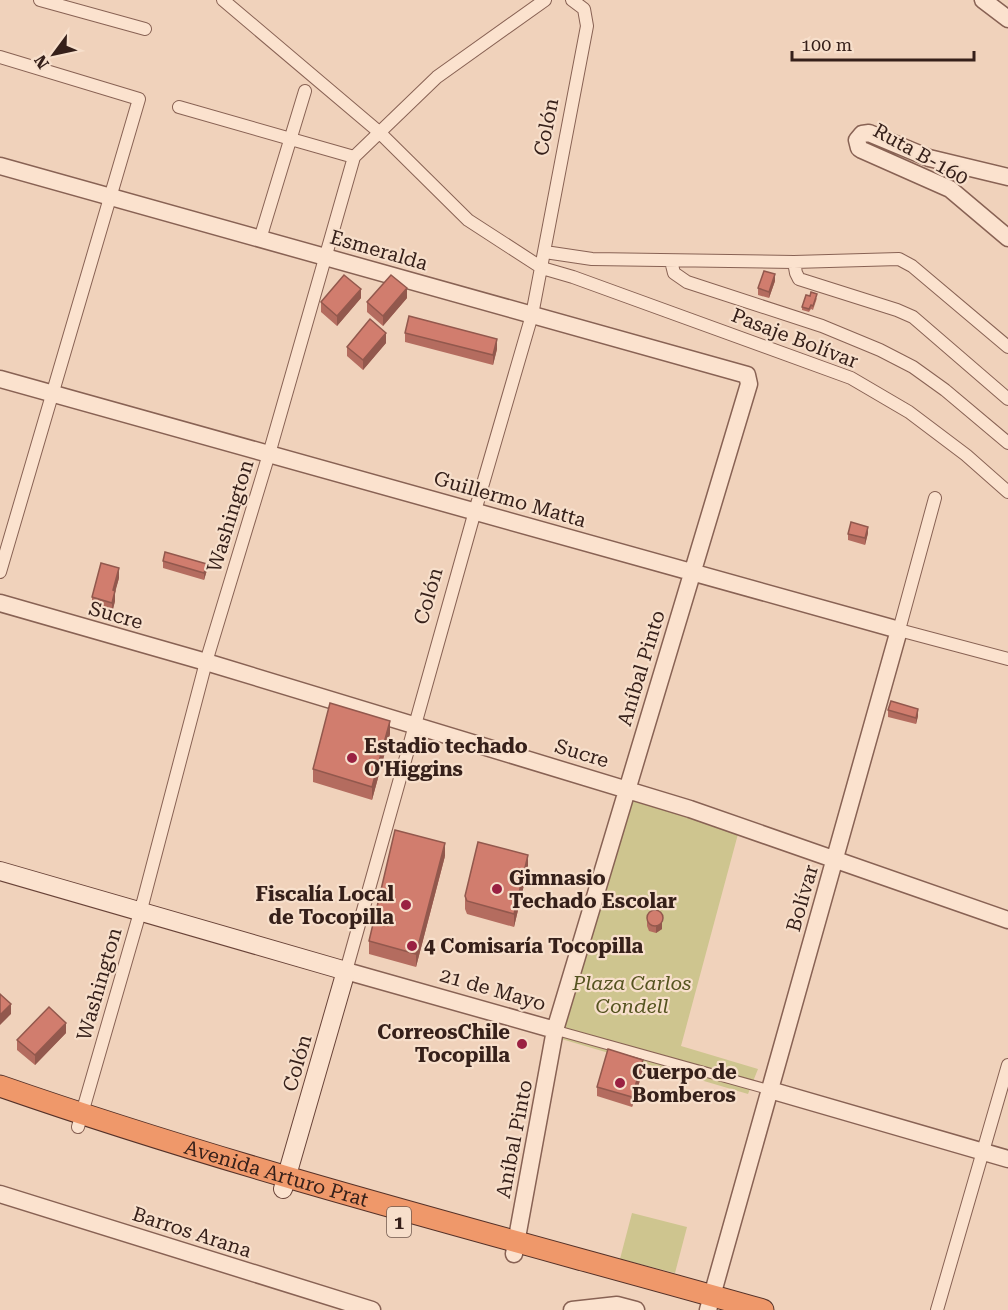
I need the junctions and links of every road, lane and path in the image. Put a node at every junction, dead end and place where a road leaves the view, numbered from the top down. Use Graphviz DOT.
graph roads {
  1 [pos="40,0"];
  2 [pos="223,0"];
  3 [pos="545,0"];
  4 [pos="572,0"];
  5 [pos="983,0"];
  6 [pos="1008,19"];
  7 [pos="144,29"];
  8 [pos="0,57"];
  9 [pos="305,91"];
  10 [pos="179,107"];
  11 [pos="379,132"];
  12 [pos="290,139"];
  13 [pos="354,158"];
  14 [pos="0,166"];
  15 [pos="1008,177"];
  16 [pos="110,197"];
  17 [pos="1008,238"];
  18 [pos="260,239"];
  19 [pos="545,252"];
  20 [pos="574,256"];
  21 [pos="324,257"];
  22 [pos="671,261"];
  23 [pos="794,262"];
  24 [pos="542,268"];
  25 [pos="573,276"];
  26 [pos="532,315"];
  27 [pos="1008,347"];
  28 [pos="747,375"];
  29 [pos="0,379"];
  30 [pos="52,394"];
  31 [pos="1008,399"];
  32 [pos="1008,443"];
  33 [pos="269,454"];
  34 [pos="1008,490"];
  35 [pos="935,498"];
  36 [pos="475,511"];
  37 [pos="0,572"];
  38 [pos="692,572"];
  39 [pos="0,603"];
  40 [pos="899,630"];
  41 [pos="1008,659"];
  42 [pos="206,662"];
  43 [pos="415,725"];
  44 [pos="627,789"];
  45 [pos="835,858"];
  46 [pos="0,871"];
  47 [pos="140,912"];
  48 [pos="1008,920"];
  49 [pos="346,971"];
  50 [pos="555,1030"];
  51 [pos="1008,1065"];
  52 [pos="0,1086"];
  53 [pos="770,1090"];
  54 [pos="0,1099"];
  55 [pos="79,1121"];
  56 [pos="983,1152"];
  57 [pos="1008,1159"];
  58 [pos="286,1183"];
  59 [pos="0,1194"];
  60 [pos="515,1248"];
  61 [pos="710,1305"];
  62 [pos="372,1310"];
  63 [pos="572,1310"];
  64 [pos="636,1310"];
  65 [pos="763,1310"];
  66 [pos="937,1310"];
  1 -- 7 [label="street"];
  2 -- 11 [label="street, Pasaje Bolívar"];
  3 -- 11 [label="street, Washington"];
  4 -- 19 [label="street, Colón"];
  5 -- 6 [label="street"];
  8 -- 16 [label="street"];
  9 -- 12 [label="street"];
  10 -- 12 [label="street"];
  11 -- 13 [label="street, Washington"];
  11 -- 24 [label="street, Pasaje Bolívar"];
  12 -- 13 [label="street"];
  12 -- 18 [label="street"];
  13 -- 21 [label="street, Washington"];
  14 -- 16 [label="street, Esmeralda"];
  15 -- 17 [label="street, Ruta B-160"];
  16 -- 18 [label="street, Esmeralda"];
  16 -- 30 [label="street"];
  18 -- 21 [label="street, Esmeralda"];
  19 -- 20 [label="street"];
  19 -- 24 [label="street, Colón"];
  20 -- 22 [label="street"];
  20 -- 25 [label="street"];
  21 -- 26 [label="street, Esmeralda"];
  21 -- 33 [label="street, Washington"];
  22 -- 23 [label="street"];
  22 -- 32 [label="street"];
  23 -- 27 [label="street"];
  23 -- 31 [label="street"];
  24 -- 25 [label="street, Pasaje Bolívar"];
  24 -- 26 [label="street, Colón"];
  25 -- 34 [label="street, Pasaje Bolívar"];
  26 -- 28 [label="street, Esmeralda"];
  26 -- 36 [label="street, Colón"];
  28 -- 38 [label="street, Aníbal Pinto"];
  29 -- 30 [label="street, Guillermo Matta"];
  30 -- 33 [label="street, Guillermo Matta"];
  30 -- 37 [label="street"];
  33 -- 36 [label="street, Guillermo Matta"];
  33 -- 42 [label="street, Washington"];
  35 -- 40 [label="street, Bolívar"];
  36 -- 38 [label="street, Guillermo Matta"];
  36 -- 43 [label="street, Colón"];
  38 -- 40 [label="street, Guillermo Matta"];
  38 -- 44 [label="street, Aníbal Pinto"];
  39 -- 42 [label="street, Sucre"];
  40 -- 41 [label="street, Guillermo Matta"];
  40 -- 45 [label="street, Bolívar"];
  42 -- 43 [label="street, Sucre"];
  42 -- 47 [label="street, Washington"];
  43 -- 44 [label="street, Sucre"];
  43 -- 49 [label="street, Colón"];
  44 -- 45 [label="street, Sucre"];
  44 -- 50 [label="street, Aníbal Pinto"];
  45 -- 48 [label="street, Sucre"];
  45 -- 53 [label="street, Bolívar"];
  46 -- 47 [label="main road, 21 de Mayo"];
  47 -- 49 [label="main road, 21 de Mayo"];
  47 -- 55 [label="street, Washington"];
  49 -- 50 [label="street, 21 de Mayo"];
  49 -- 58 [label="main road, Colón"];
  50 -- 53 [label="street, 21 de Mayo"];
  50 -- 60 [label="street, Aníbal Pinto"];
  51 -- 56 [label="street"];
  52 -- 55 [label="highway, Avenida Arturo Prat / 1"];
  53 -- 56 [label="street, 21 de Mayo"];
  53 -- 61 [label="street, Bolívar"];
  54 -- 55 [label="highway, Avenida Arturo Prat / 1"];
  55 -- 58 [label="highway, Avenida Arturo Prat / 1"];
  56 -- 57 [label="street, 21 de Mayo"];
  56 -- 66 [label="street"];
  58 -- 60 [label="highway, Avenida Arturo Prat / 1"];
  59 -- 62 [label="street, Barros Arana"];
  60 -- 61 [label="highway, Avenida Arturo Prat / 1"];
  61 -- 65 [label="highway, Avenida Arturo Prat / 1"];
  63 -- 64 [label="street"];
}
